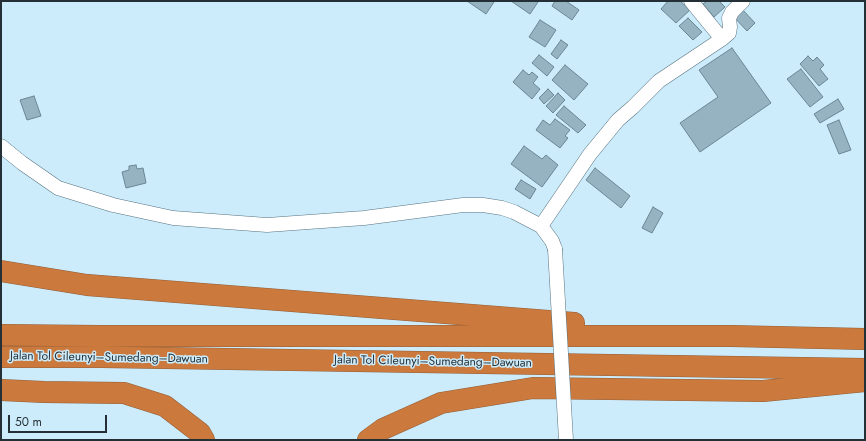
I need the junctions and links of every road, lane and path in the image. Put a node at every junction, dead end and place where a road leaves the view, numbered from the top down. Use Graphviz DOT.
graph roads {
  1 [pos="691,1"];
  2 [pos="743,1"];
  3 [pos="722,39"];
  4 [pos="1,146"];
  5 [pos="542,226"];
  6 [pos="1,271"];
  7 [pos="1,335"];
  8 [pos="731,336"];
  9 [pos="865,339"];
  10 [pos="1,356"];
  11 [pos="865,369"];
  12 [pos="865,381"];
  13 [pos="1,390"];
  14 [pos="204,440"];
  15 [pos="368,440"];
  16 [pos="566,440"];
  1 -- 3 [label="street"];
  2 -- 3 [label="street"];
  3 -- 5 [label="street"];
  4 -- 5 [label="street"];
  5 -- 16 [label="street, bridge"];
  6 -- 8 [label="highway"];
  7 -- 8 [label="highway, Jalan Tol Cileunyi–Sumedang–Dawuan"];
  8 -- 9 [label="highway, Jalan Tol Cileunyi–Sumedang–Dawuan"];
  10 -- 11 [label="highway, Jalan Tol Cileunyi–Sumedang–Dawuan"];
  12 -- 15 [label="highway"];
  13 -- 14 [label="highway"];
}
